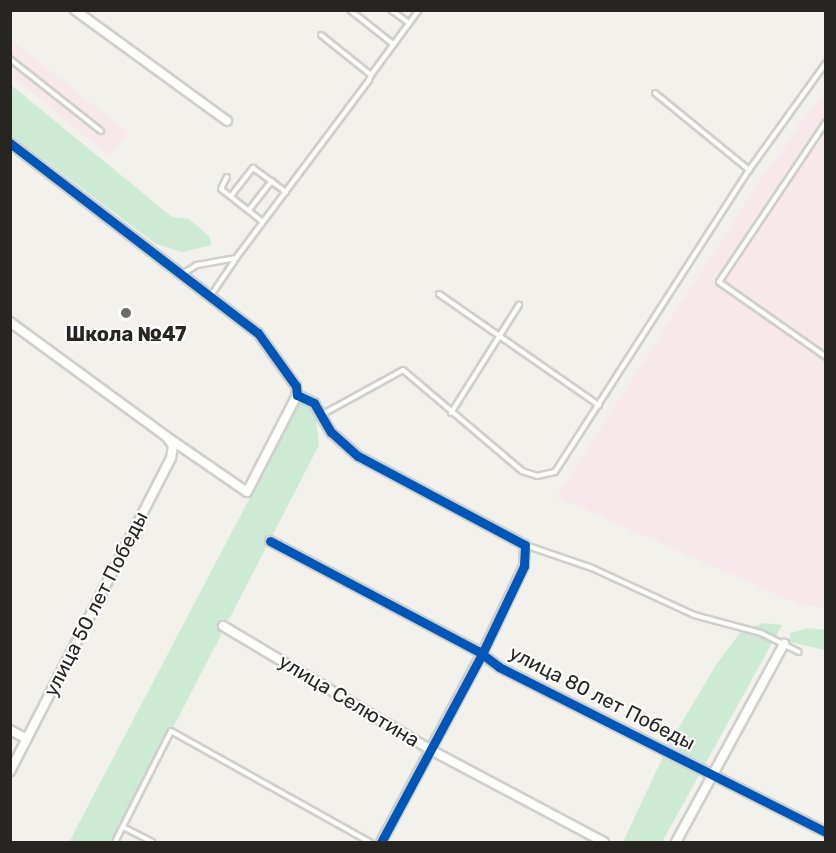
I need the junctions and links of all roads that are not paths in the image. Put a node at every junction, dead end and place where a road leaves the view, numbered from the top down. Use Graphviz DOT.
graph roads {
  1 [pos="75,10"];
  2 [pos="350,10"];
  3 [pos="392,10"];
  4 [pos="418,10"];
  5 [pos="409,23"];
  6 [pos="321,35"];
  7 [pos="393,44"];
  8 [pos="10,59"];
  9 [pos="825,63"];
  10 [pos="371,75"];
  11 [pos="655,93"];
  12 [pos="227,121"];
  13 [pos="825,122"];
  14 [pos="101,131"];
  15 [pos="10,143"];
  16 [pos="749,170"];
  17 [pos="227,177"];
  18 [pos="272,181"];
  19 [pos="285,192"];
  20 [pos="231,196"];
  21 [pos="249,210"];
  22 [pos="264,222"];
  23 [pos="236,258"];
  24 [pos="184,273"];
  25 [pos="212,294"];
  26 [pos="439,294"];
  27 [pos="519,305"];
  28 [pos="10,322"];
  29 [pos="497,337"];
  30 [pos="825,357"];
  31 [pos="297,395"];
  32 [pos="599,405"];
  33 [pos="451,413"];
  34 [pos="321,415"];
  35 [pos="167,437"];
  36 [pos="270,541"];
  37 [pos="525,545"];
  38 [pos="223,626"];
  39 [pos="784,645"];
  40 [pos="800,652"];
  41 [pos="481,656"];
  42 [pos="10,730"];
  43 [pos="27,738"];
  44 [pos="429,749"];
  45 [pos="10,771"];
  46 [pos="713,775"];
  47 [pos="123,827"];
  48 [pos="825,832"];
  49 [pos="115,843"];
  50 [pos="152,843"];
  51 [pos="370,843"];
  52 [pos="381,843"];
  53 [pos="604,843"];
  54 [pos="676,843"];
  1 -- 12 [label="street"];
  2 -- 7 [label="lane"];
  3 -- 5 [label="lane"];
  4 -- 5 [label="lane"];
  5 -- 7 [label="lane"];
  6 -- 10 [label="lane"];
  7 -- 10 [label="lane"];
  8 -- 14 [label="lane"];
  9 -- 16 [label="lane"];
  10 -- 19 [label="lane"];
  11 -- 16 [label="lane"];
  13 -- 30 [label="lane"];
  15 -- 24 [label="street"];
  16 -- 32 [label="lane"];
  17 -- 20 [label="lane"];
  18 -- 19 [label="lane"];
  18 -- 20 [label="lane"];
  18 -- 21 [label="lane"];
  19 -- 22 [label="lane"];
  20 -- 21 [label="lane"];
  21 -- 22 [label="lane"];
  22 -- 23 [label="lane"];
  23 -- 24 [label="lane"];
  23 -- 25 [label="lane"];
  24 -- 25 [label="street"];
  25 -- 31 [label="street"];
  26 -- 29 [label="lane"];
  27 -- 29 [label="lane"];
  28 -- 35 [label="street"];
  29 -- 32 [label="lane"];
  29 -- 33 [label="lane"];
  31 -- 34 [label="street"];
  31 -- 35 [label="street"];
  32 -- 33 [label="lane"];
  33 -- 34 [label="lane"];
  34 -- 37 [label="street"];
  35 -- 43 [label="street, улица 50 лет Победы"];
  36 -- 41 [label="street, улица 80 лет Победы"];
  37 -- 39 [label="lane"];
  37 -- 41 [label="street"];
  38 -- 44 [label="street, улица Селютина"];
  39 -- 40 [label="lane"];
  39 -- 46 [label="street"];
  41 -- 44 [label="street"];
  41 -- 46 [label="street, улица 80 лет Победы"];
  42 -- 43 [label="street"];
  43 -- 45 [label="street, улица 50 лет Победы"];
  44 -- 52 [label="street"];
  44 -- 53 [label="street, улица Селютина"];
  46 -- 48 [label="street, улица 80 лет Победы"];
  46 -- 54 [label="street"];
  47 -- 49 [label="lane"];
  47 -- 50 [label="lane"];
  47 -- 51 [label="lane"];
}
